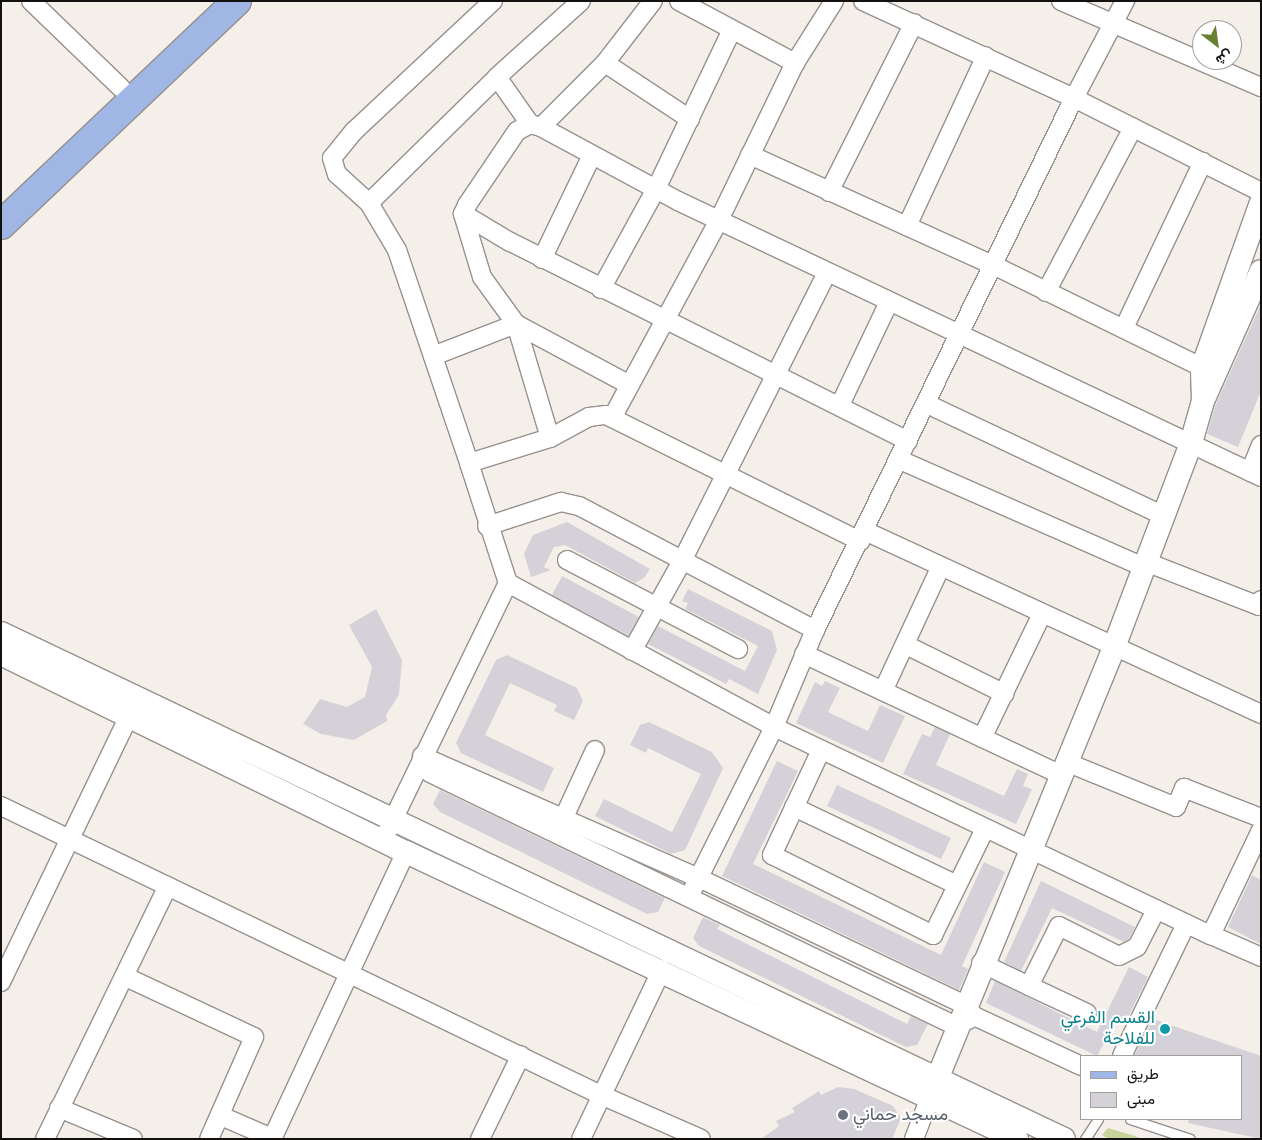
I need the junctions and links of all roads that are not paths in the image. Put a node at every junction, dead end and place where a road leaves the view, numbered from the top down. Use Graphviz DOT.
graph roads {
  1 [pos="31,1"];
  2 [pos="214,1"];
  3 [pos="237,1"];
  4 [pos="493,1"];
  5 [pos="581,1"];
  6 [pos="653,1"];
  7 [pos="679,1"];
  8 [pos="834,1"];
  9 [pos="863,1"];
  10 [pos="1061,1"];
  11 [pos="1125,1"];
  12 [pos="914,23"];
  13 [pos="1113,26"];
  14 [pos="731,32"];
  15 [pos="986,56"];
  16 [pos="606,62"];
  17 [pos="795,63"];
  18 [pos="496,77"];
  19 [pos="1261,87"];
  20 [pos="121,88"];
  21 [pos="1074,98"];
  22 [pos="690,119"];
  23 [pos="535,125"];
  24 [pos="1133,128"];
  25 [pos="592,155"];
  26 [pos="750,155"];
  27 [pos="1203,162"];
  28 [pos="656,189"];
  29 [pos="828,192"];
  30 [pos="1261,192"];
  31 [pos="1,201"];
  32 [pos="1261,202"];
  33 [pos="369,203"];
  34 [pos="463,214"];
  35 [pos="719,220"];
  36 [pos="1,225"];
  37 [pos="907,226"];
  38 [pos="542,259"];
  39 [pos="993,265"];
  40 [pos="1261,271"];
  41 [pos="827,272"];
  42 [pos="601,289"];
  43 [pos="1046,292"];
  44 [pos="889,302"];
  45 [pos="666,322"];
  46 [pos="516,324"];
  47 [pos="1124,328"];
  48 [pos="959,336"];
  49 [pos="433,356"];
  50 [pos="1210,371"];
  51 [pos="777,372"];
  52 [pos="630,385"];
  53 [pos="927,404"];
  54 [pos="840,405"];
  55 [pos="612,418"];
  56 [pos="550,438"];
  57 [pos="908,441"];
  58 [pos="1191,443"];
  59 [pos="1261,445"];
  60 [pos="900,460"];
  61 [pos="469,463"];
  62 [pos="725,472"];
  63 [pos="1255,474"];
  64 [pos="1162,514"];
  65 [pos="488,526"];
  66 [pos="862,536"];
  67 [pos="567,560"];
  68 [pos="682,561"];
  69 [pos="1145,565"];
  70 [pos="940,568"];
  71 [pos="508,583"];
  72 [pos="1261,600"];
  73 [pos="656,606"];
  74 [pos="1042,614"];
  75 [pos="815,630"];
  76 [pos="1,633"];
  77 [pos="906,645"];
  78 [pos="1114,648"];
  79 [pos="738,649"];
  80 [pos="632,651"];
  81 [pos="1,654"];
  82 [pos="804,654"];
  83 [pos="883,691"];
  84 [pos="1005,694"];
  85 [pos="134,706"];
  86 [pos="1261,714"];
  87 [pos="774,727"];
  88 [pos="982,738"];
  89 [pos="595,750"];
  90 [pos="821,750"];
  91 [pos="420,762"];
  92 [pos="1064,769"];
  93 [pos="1,806"];
  94 [pos="794,807"];
  95 [pos="1261,818"];
  96 [pos="560,826"];
  97 [pos="985,829"];
  98 [pos="1261,830"];
  99 [pos="388,831"];
  100 [pos="71,839"];
  101 [pos="406,852"];
  102 [pos="1032,852"];
  103 [pos="1254,866"];
  104 [pos="701,879"];
  105 [pos="957,885"];
  106 [pos="168,886"];
  107 [pos="689,897"];
  108 [pos="1156,910"];
  109 [pos="1186,924"];
  110 [pos="1211,935"];
  111 [pos="1261,957"];
  112 [pos="981,963"];
  113 [pos="662,969"];
  114 [pos="347,973"];
  115 [pos="126,977"];
  116 [pos="1,982"];
  117 [pos="1029,986"];
  118 [pos="1087,1013"];
  119 [pos="965,1016"];
  120 [pos="521,1055"];
  121 [pos="1122,1055"];
  122 [pos="1080,1066"];
  123 [pos="938,1076"];
  124 [pos="601,1095"];
  125 [pos="930,1097"];
  126 [pos="59,1108"];
  127 [pos="221,1116"];
  128 [pos="1097,1120"];
  129 [pos="1133,1120"];
  130 [pos="45,1139"];
  131 [pos="134,1139"];
  132 [pos="209,1139"];
  133 [pos="272,1139"];
  134 [pos="480,1139"];
  135 [pos="581,1139"];
  136 [pos="701,1139"];
  137 [pos="914,1139"];
  138 [pos="1017,1139"];
  139 [pos="1064,1139"];
  140 [pos="1085,1139"];
  141 [pos="1190,1139"];
  1 -- 20 [label="street"];
  2 -- 20 [label="main road"];
  3 -- 36 [label="main road"];
  4 -- 33 [label="street"];
  5 -- 18 [label="street"];
  6 -- 16 [label="street"];
  7 -- 14 [label="street"];
  8 -- 17 [label="street"];
  9 -- 12 [label="street"];
  10 -- 13 [label="street"];
  11 -- 13 [label="street"];
  12 -- 15 [label="street"];
  12 -- 29 [label="street"];
  13 -- 19 [label="street"];
  13 -- 21 [label="street"];
  14 -- 17 [label="street"];
  14 -- 22 [label="street"];
  15 -- 21 [label="street"];
  15 -- 37 [label="street"];
  16 -- 22 [label="street"];
  16 -- 23 [label="street"];
  17 -- 26 [label="street"];
  18 -- 23 [label="street"];
  18 -- 33 [label="street"];
  20 -- 31 [label="main road"];
  21 -- 24 [label="street"];
  21 -- 39 [label="street"];
  22 -- 28 [label="street"];
  23 -- 25 [label="street"];
  23 -- 34 [label="street"];
  24 -- 27 [label="street"];
  24 -- 43 [label="street"];
  25 -- 28 [label="street"];
  25 -- 38 [label="street"];
  26 -- 29 [label="street"];
  26 -- 35 [label="street"];
  27 -- 30 [label="street"];
  27 -- 47 [label="street"];
  28 -- 35 [label="street"];
  28 -- 42 [label="street"];
  29 -- 37 [label="street"];
  32 -- 50 [label="street"];
  33 -- 49 [label="street"];
  34 -- 38 [label="street"];
  34 -- 46 [label="street"];
  35 -- 41 [label="street"];
  35 -- 45 [label="street"];
  37 -- 39 [label="street"];
  38 -- 42 [label="street"];
  39 -- 43 [label="street"];
  39 -- 48 [label="street"];
  40 -- 50 [label="street"];
  41 -- 44 [label="street"];
  41 -- 51 [label="street"];
  42 -- 45 [label="street"];
  43 -- 47 [label="street"];
  44 -- 48 [label="street"];
  44 -- 54 [label="street"];
  45 -- 51 [label="street"];
  45 -- 52 [label="street"];
  46 -- 49 [label="street"];
  46 -- 52 [label="street"];
  46 -- 56 [label="street"];
  47 -- 50 [label="street"];
  48 -- 53 [label="street"];
  48 -- 58 [label="street"];
  49 -- 61 [label="street"];
  50 -- 58 [label="street"];
  51 -- 54 [label="street"];
  51 -- 62 [label="street"];
  52 -- 55 [label="street"];
  53 -- 57 [label="street"];
  53 -- 64 [label="street"];
  54 -- 57 [label="street"];
  55 -- 56 [label="street"];
  55 -- 62 [label="street"];
  56 -- 61 [label="street"];
  57 -- 60 [label="street"];
  58 -- 63 [label="street"];
  58 -- 64 [label="street"];
  59 -- 63 [label="street"];
  60 -- 66 [label="street"];
  60 -- 69 [label="street"];
  61 -- 65 [label="street"];
  62 -- 66 [label="street"];
  62 -- 68 [label="street"];
  64 -- 69 [label="street"];
  65 -- 68 [label="street"];
  65 -- 71 [label="street"];
  66 -- 70 [label="street"];
  66 -- 75 [label="street"];
  67 -- 73 [label="street"];
  68 -- 73 [label="street"];
  68 -- 75 [label="street"];
  69 -- 72 [label="street"];
  69 -- 78 [label="street"];
  70 -- 74 [label="street"];
  70 -- 77 [label="street"];
  71 -- 80 [label="street"];
  71 -- 91 [label="street"];
  73 -- 79 [label="street"];
  73 -- 80 [label="street"];
  74 -- 78 [label="street"];
  74 -- 84 [label="street"];
  75 -- 82 [label="street"];
  76 -- 85 [label="street"];
  77 -- 83 [label="street"];
  77 -- 84 [label="street"];
  78 -- 86 [label="street"];
  78 -- 92 [label="street"];
  80 -- 87 [label="street"];
  81 -- 85 [label="street"];
  82 -- 83 [label="street"];
  82 -- 87 [label="street"];
  83 -- 88 [label="street"];
  84 -- 88 [label="street"];
  85 -- 99 [label="street"];
  85 -- 100 [label="street"];
  87 -- 90 [label="street"];
  87 -- 104 [label="street"];
  88 -- 92 [label="street"];
  89 -- 96 [label="street"];
  90 -- 94 [label="street"];
  90 -- 97 [label="street"];
  91 -- 96 [label="street"];
  91 -- 99 [label="street"];
  92 -- 95 [label="street"];
  92 -- 102 [label="street"];
  93 -- 100 [label="street"];
  94 -- 105 [label="street"];
  94 -- 105 [label="street"];
  96 -- 104 [label="street"];
  96 -- 107 [label="street"];
  97 -- 102 [label="street"];
  97 -- 105 [label="street"];
  98 -- 103 [label="street"];
  99 -- 101 [label="street"];
  99 -- 123 [label="street"];
  100 -- 106 [label="street"];
  100 -- 116 [label="street"];
  101 -- 113 [label="street"];
  101 -- 114 [label="street"];
  102 -- 108 [label="street"];
  102 -- 112 [label="street"];
  103 -- 110 [label="street"];
  104 -- 107 [label="street"];
  104 -- 119 [label="street"];
  106 -- 114 [label="street"];
  106 -- 115 [label="street"];
  107 -- 119 [label="street"];
  108 -- 109 [label="street"];
  108 -- 117 [label="street"];
  109 -- 110 [label="street"];
  109 -- 121 [label="street"];
  110 -- 111 [label="street"];
  112 -- 117 [label="street"];
  112 -- 119 [label="street"];
  113 -- 124 [label="street"];
  113 -- 125 [label="street"];
  114 -- 120 [label="street"];
  114 -- 133 [label="street"];
  115 -- 126 [label="street"];
  115 -- 127 [label="street"];
  117 -- 118 [label="street"];
  119 -- 122 [label="street"];
  119 -- 123 [label="street"];
  120 -- 124 [label="street"];
  120 -- 134 [label="street"];
  123 -- 125 [label="street"];
  123 -- 139 [label="street"];
  124 -- 135 [label="street"];
  124 -- 136 [label="street"];
  125 -- 137 [label="street"];
  125 -- 138 [label="street"];
  126 -- 130 [label="street"];
  126 -- 131 [label="street"];
  127 -- 132 [label="street"];
  127 -- 133 [label="street"];
  128 -- 140 [label="lane"];
  129 -- 141 [label="lane"];
}
